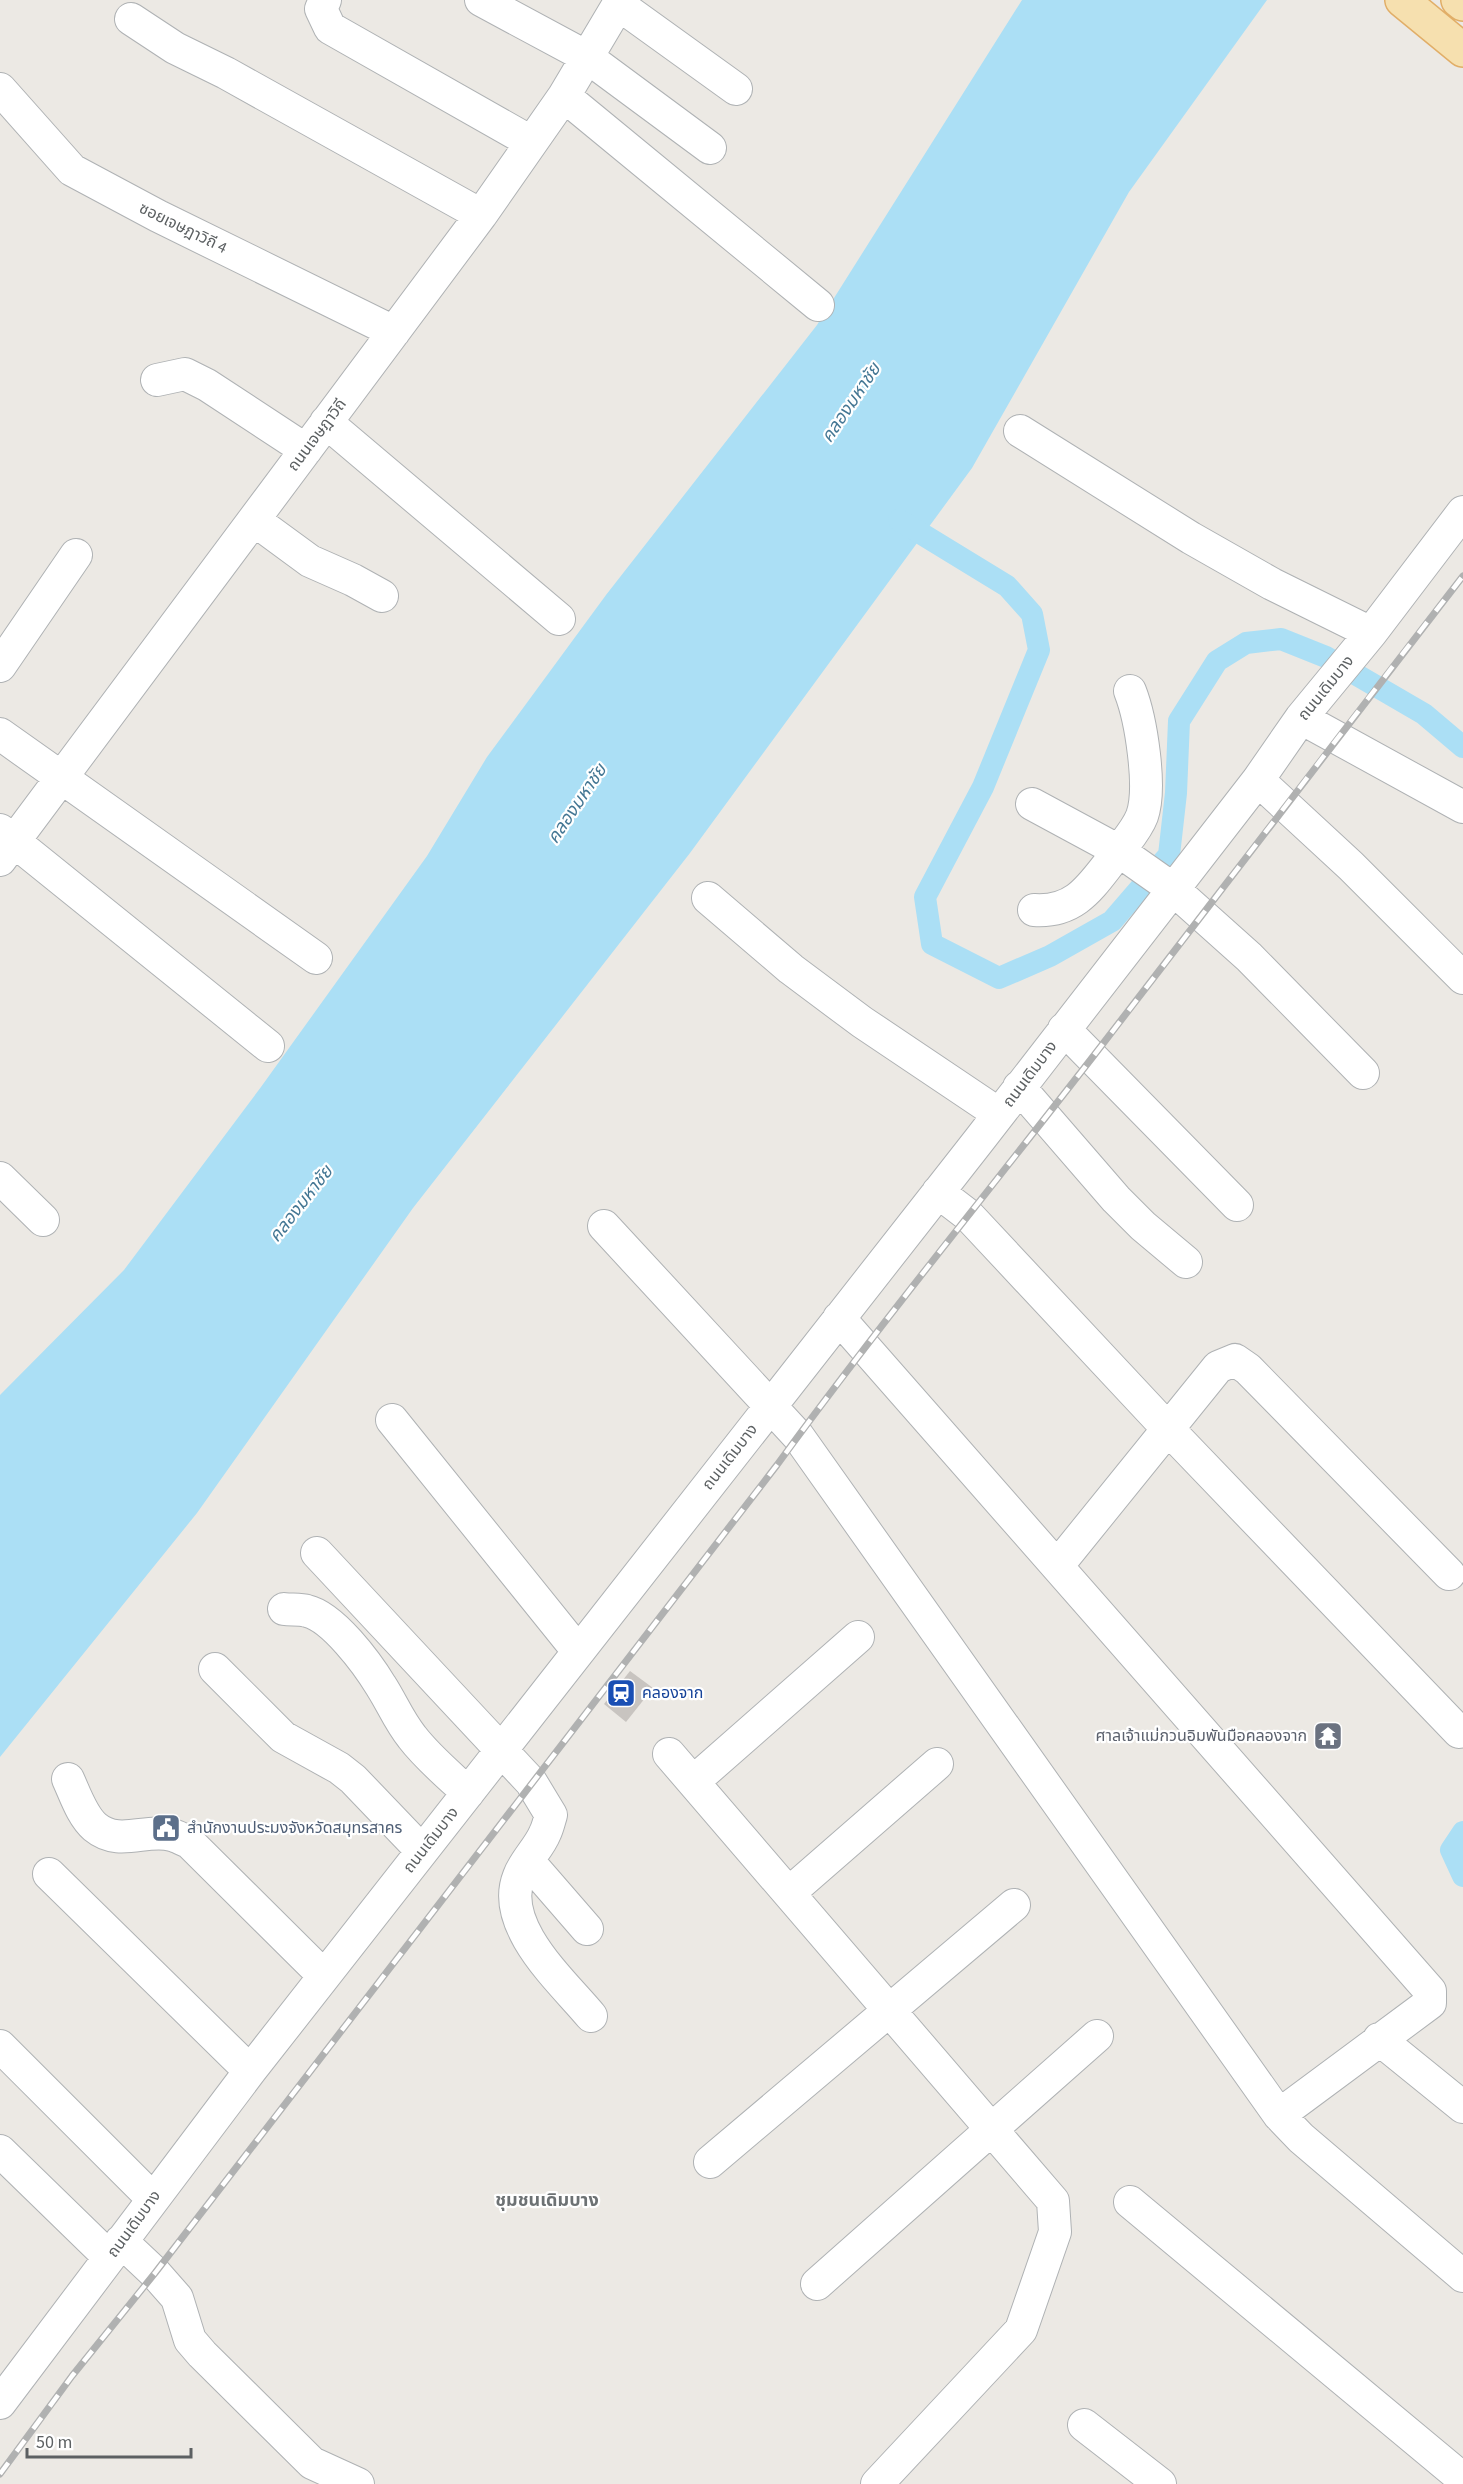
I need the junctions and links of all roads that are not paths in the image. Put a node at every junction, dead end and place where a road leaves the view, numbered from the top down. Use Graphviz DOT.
graph roads {
  1 [pos="325,0"];
  2 [pos="481,0"];
  3 [pos="1402,0"];
  4 [pos="1458,0"];
  5 [pos="619,2"];
  6 [pos="1463,4"];
  7 [pos="131,19"];
  8 [pos="1463,50"];
  9 [pos="587,57"];
  10 [pos="0,89"];
  11 [pos="736,89"];
  12 [pos="564,96"];
  13 [pos="531,142"];
  14 [pos="710,148"];
  15 [pos="480,215"];
  16 [pos="818,305"];
  17 [pos="394,332"];
  18 [pos="157,380"];
  19 [pos="326,422"];
  20 [pos="1020,431"];
  21 [pos="306,450"];
  22 [pos="1463,512"];
  23 [pos="254,520"];
  24 [pos="76,555"];
  25 [pos="382,596"];
  26 [pos="559,619"];
  27 [pos="1371,634"];
  28 [pos="0,666"];
  29 [pos="1130,691"];
  30 [pos="1301,718"];
  31 [pos="0,734"];
  32 [pos="62,778"];
  33 [pos="1258,780"];
  34 [pos="1032,804"];
  35 [pos="1463,807"];
  36 [pos="5,844"];
  37 [pos="1119,851"];
  38 [pos="1172,889"];
  39 [pos="708,898"];
  40 [pos="1034,910"];
  41 [pos="316,958"];
  42 [pos="1463,978"];
  43 [pos="1064,1029"];
  44 [pos="268,1046"];
  45 [pos="1363,1072"];
  46 [pos="1019,1088"];
  47 [pos="999,1114"];
  48 [pos="0,1178"];
  49 [pos="938,1192"];
  50 [pos="1237,1205"];
  51 [pos="43,1220"];
  52 [pos="604,1226"];
  53 [pos="1186,1262"];
  54 [pos="839,1318"];
  55 [pos="770,1406"];
  56 [pos="392,1420"];
  57 [pos="1169,1430"];
  58 [pos="317,1553"];
  59 [pos="1058,1565"];
  60 [pos="1449,1574"];
  61 [pos="284,1609"];
  62 [pos="858,1636"];
  63 [pos="578,1651"];
  64 [pos="216,1669"];
  65 [pos="1459,1732"];
  66 [pos="502,1750"];
  67 [pos="669,1754"];
  68 [pos="937,1764"];
  69 [pos="68,1779"];
  70 [pos="693,1782"];
  71 [pos="468,1793"];
  72 [pos="422,1851"];
  73 [pos="528,1860"];
  74 [pos="49,1874"];
  75 [pos="789,1893"];
  76 [pos="1014,1905"];
  77 [pos="587,1929"];
  78 [pos="324,1976"];
  79 [pos="890,2011"];
  80 [pos="591,2016"];
  81 [pos="1097,2036"];
  82 [pos="1379,2039"];
  83 [pos="0,2046"];
  84 [pos="249,2071"];
  85 [pos="1463,2107"];
  86 [pos="1279,2115"];
  87 [pos="992,2130"];
  88 [pos="0,2151"];
  89 [pos="710,2162"];
  90 [pos="152,2198"];
  91 [pos="1131,2202"];
  92 [pos="115,2249"];
  93 [pos="1463,2276"];
  94 [pos="817,2284"];
  95 [pos="0,2403"];
  96 [pos="1084,2425"];
  97 [pos="1463,2479"];
  98 [pos="358,2484"];
  99 [pos="877,2484"];
  100 [pos="1160,2484"];
  1 -- 13 [label="street"];
  2 -- 9 [label="street"];
  3 -- 8 [label="main road"];
  4 -- 6 [label="main road"];
  5 -- 9 [label="street, ถนนเจษฎาวิถี"];
  5 -- 11 [label="street"];
  7 -- 15 [label="street"];
  9 -- 12 [label="street, ถนนเจษฎาวิถี"];
  9 -- 14 [label="street"];
  10 -- 17 [label="street, ซอยเจษฎาวิถี 4"];
  12 -- 13 [label="street, ถนนเจษฎาวิถี"];
  12 -- 16 [label="street"];
  13 -- 15 [label="street, ถนนเจษฎาวิถี"];
  15 -- 17 [label="street, ถนนเจษฎาวิถี"];
  17 -- 19 [label="street, ถนนเจษฎาวิถี"];
  18 -- 21 [label="street"];
  19 -- 21 [label="street, ถนนเจษฎาวิถี"];
  19 -- 26 [label="street"];
  20 -- 27 [label="street"];
  21 -- 23 [label="street, ถนนเจษฎาวิถี"];
  22 -- 27 [label="street, ถนนเดิมบาง"];
  23 -- 25 [label="street"];
  23 -- 32 [label="street, ถนนเจษฎาวิถี"];
  24 -- 28 [label="street"];
  27 -- 30 [label="street, ถนนเดิมบาง"];
  29 -- 37 [label="street"];
  30 -- 33 [label="street, ถนนเดิมบาง"];
  30 -- 35 [label="street"];
  31 -- 32 [label="street"];
  32 -- 36 [label="street, ถนนเจษฎาวิถี"];
  32 -- 41 [label="street"];
  33 -- 38 [label="street, ถนนเดิมบาง"];
  33 -- 42 [label="street"];
  34 -- 37 [label="street"];
  36 -- 44 [label="street"];
  37 -- 38 [label="street"];
  37 -- 40 [label="street"];
  38 -- 43 [label="street, ถนนเดิมบาง"];
  38 -- 45 [label="street"];
  39 -- 47 [label="street"];
  43 -- 46 [label="street, ถนนเดิมบาง"];
  43 -- 50 [label="street"];
  46 -- 47 [label="street, ถนนเดิมบาง"];
  46 -- 53 [label="street"];
  47 -- 49 [label="street, ถนนเดิมบาง"];
  48 -- 51 [label="street"];
  49 -- 54 [label="street, ถนนเดิมบาง"];
  49 -- 57 [label="street"];
  52 -- 55 [label="street"];
  54 -- 55 [label="street, ถนนเดิมบาง"];
  54 -- 59 [label="street"];
  55 -- 63 [label="street, ถนนเดิมบาง"];
  55 -- 86 [label="street"];
  56 -- 63 [label="street"];
  57 -- 59 [label="street"];
  57 -- 60 [label="street"];
  57 -- 65 [label="street"];
  58 -- 66 [label="street"];
  59 -- 82 [label="street"];
  61 -- 71 [label="street"];
  62 -- 70 [label="street"];
  63 -- 66 [label="street, ถนนเดิมบาง"];
  64 -- 72 [label="street"];
  66 -- 71 [label="street, ถนนเดิมบาง"];
  66 -- 73 [label="street"];
  67 -- 70 [label="street"];
  68 -- 75 [label="street"];
  69 -- 78 [label="street"];
  70 -- 75 [label="street"];
  71 -- 72 [label="street, ถนนเดิมบาง"];
  72 -- 78 [label="street, ถนนเดิมบาง"];
  73 -- 77 [label="street"];
  73 -- 80 [label="street"];
  74 -- 84 [label="street"];
  75 -- 79 [label="street"];
  76 -- 79 [label="street"];
  78 -- 84 [label="street, ถนนเดิมบาง"];
  79 -- 87 [label="street"];
  79 -- 89 [label="street"];
  81 -- 87 [label="street"];
  82 -- 85 [label="street"];
  82 -- 86 [label="street"];
  83 -- 90 [label="street"];
  84 -- 90 [label="street, ถนนเดิมบาง"];
  86 -- 93 [label="street"];
  87 -- 94 [label="street"];
  87 -- 99 [label="street"];
  88 -- 92 [label="street"];
  90 -- 92 [label="street, ถนนเดิมบาง"];
  91 -- 97 [label="street"];
  92 -- 95 [label="street, ถนนเดิมบาง"];
  92 -- 98 [label="street"];
  96 -- 100 [label="street"];
}
